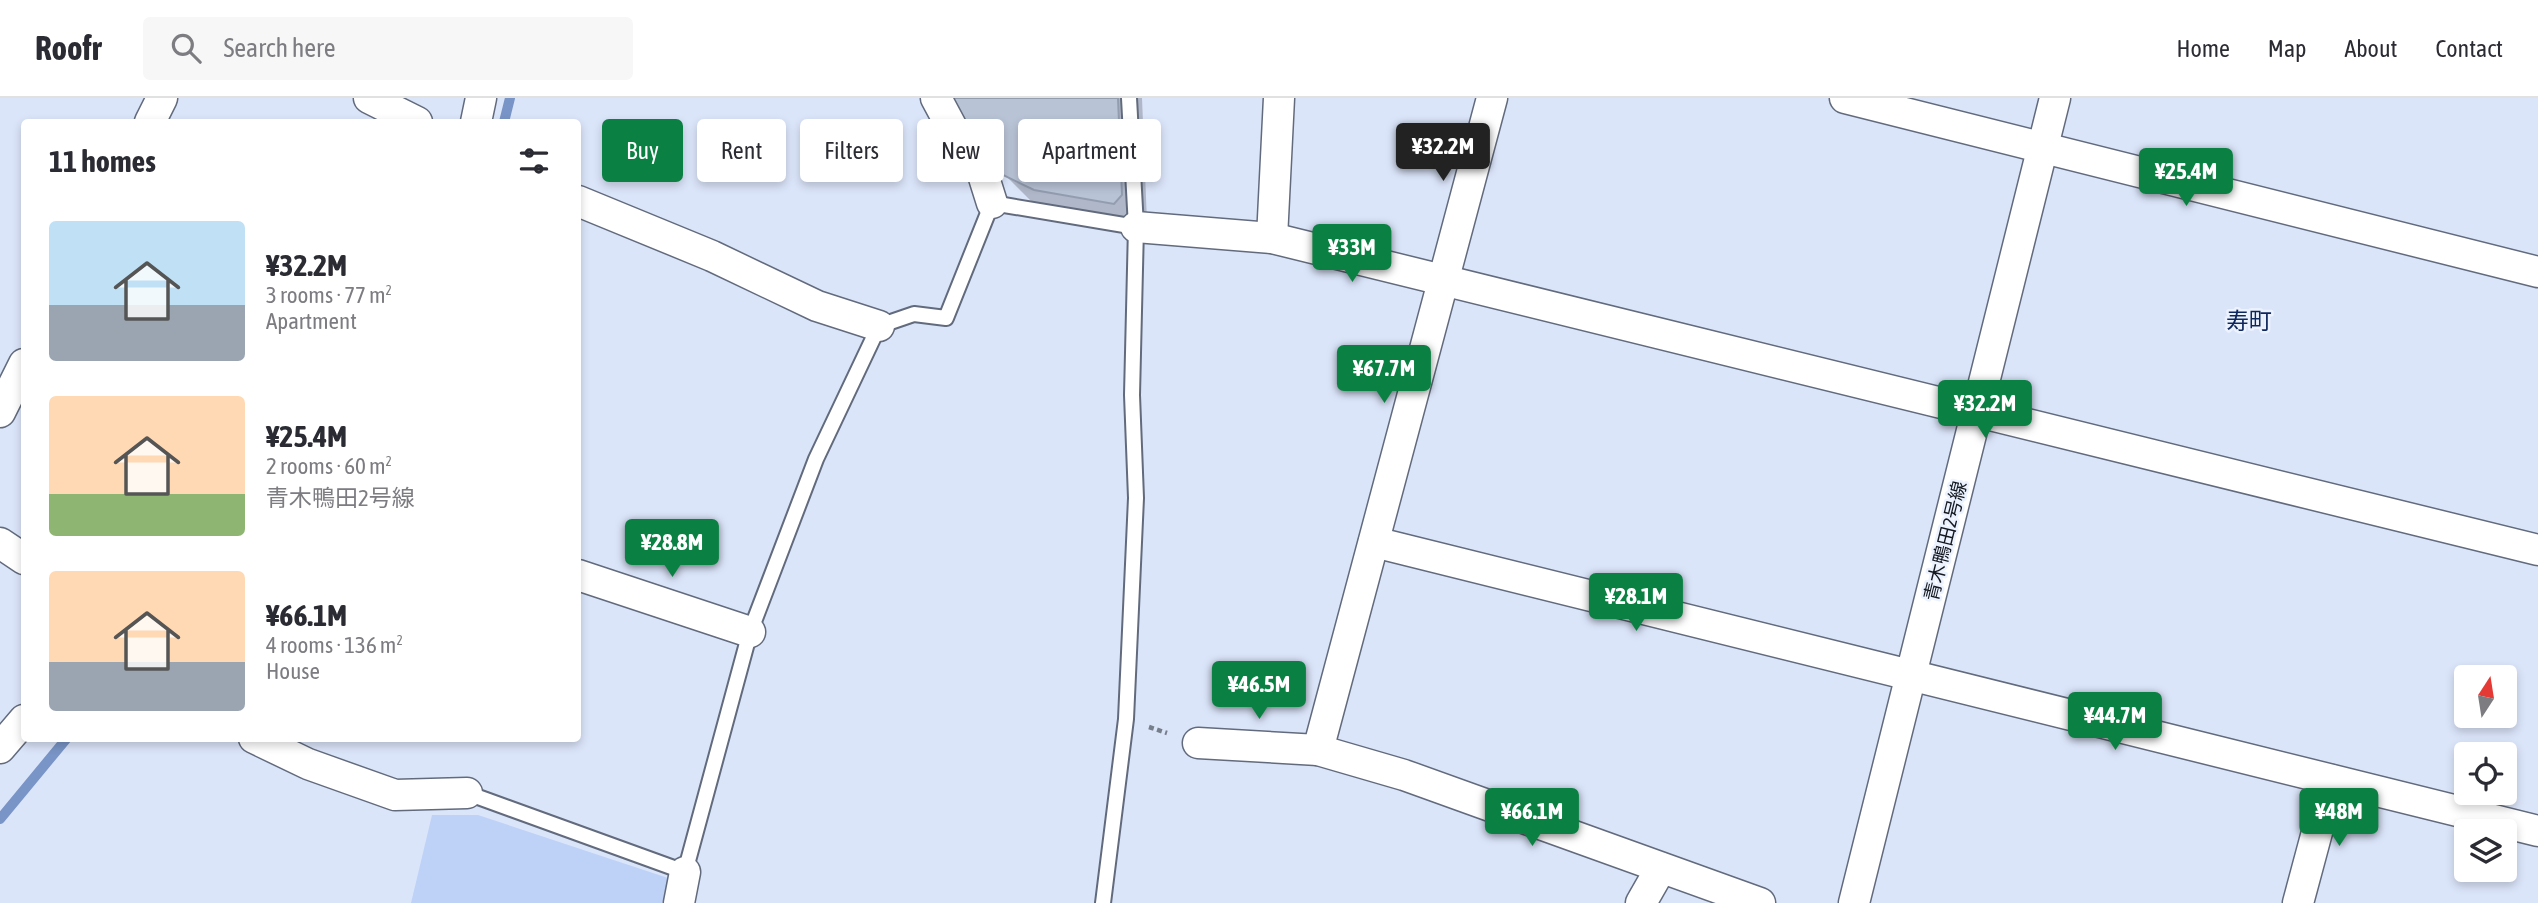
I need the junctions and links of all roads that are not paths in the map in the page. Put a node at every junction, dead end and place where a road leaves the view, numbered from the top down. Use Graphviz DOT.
graph roads {
  1 [pos="162,98"];
  2 [pos="369,98"];
  3 [pos="481,98"];
  4 [pos="936,98"];
  5 [pos="1129,98"];
  6 [pos="1279,98"];
  7 [pos="1492,98"];
  8 [pos="1845,98"];
  9 [pos="2055,98"];
  10 [pos="152,119"];
  11 [pos="411,119"];
  12 [pos="477,119"];
  13 [pos="2043,146"];
  14 [pos="581,202"];
  15 [pos="992,203"];
  16 [pos="1136,227"];
  17 [pos="1272,238"];
  18 [pos="2538,272"];
  19 [pos="1443,280"];
  20 [pos="879,326"];
  21 [pos="21,370"];
  22 [pos="0,412"];
  23 [pos="1977,412"];
  24 [pos="1374,542"];
  25 [pos="0,543"];
  26 [pos="2538,550"];
  27 [pos="21,557"];
  28 [pos="581,576"];
  29 [pos="750,632"];
  30 [pos="1911,676"];
  31 [pos="21,724"];
  32 [pos="262,742"];
  33 [pos="1198,743"];
  34 [pos="0,748"];
  35 [pos="1318,750"];
  36 [pos="2331,779"];
  37 [pos="467,793"];
  38 [pos="2538,831"];
  39 [pos="1661,868"];
  40 [pos="685,872"];
  41 [pos="679,903"];
  42 [pos="1103,903"];
  43 [pos="1641,903"];
  44 [pos="1760,903"];
  45 [pos="1854,903"];
  46 [pos="2298,903"];
  1 -- 10 [label="street"];
  2 -- 11 [label="street"];
  3 -- 12 [label="street"];
  4 -- 15 [label="street"];
  5 -- 16 [label="lane"];
  6 -- 17 [label="street"];
  7 -- 19 [label="street"];
  8 -- 13 [label="street"];
  9 -- 13 [label="street, 青木鴨田2号線"];
  13 -- 18 [label="street"];
  13 -- 23 [label="street, 青木鴨田2号線"];
  14 -- 20 [label="street"];
  15 -- 16 [label="lane"];
  15 -- 20 [label="lane"];
  16 -- 17 [label="street"];
  16 -- 42 [label="lane"];
  17 -- 19 [label="street"];
  19 -- 23 [label="street"];
  19 -- 24 [label="street"];
  20 -- 29 [label="lane"];
  21 -- 22 [label="street"];
  23 -- 26 [label="street"];
  23 -- 30 [label="street, 青木鴨田2号線"];
  24 -- 30 [label="street"];
  24 -- 35 [label="street"];
  25 -- 27 [label="street"];
  28 -- 29 [label="street"];
  29 -- 40 [label="lane"];
  30 -- 36 [label="street"];
  30 -- 45 [label="street, 青木鴨田2号線"];
  31 -- 34 [label="street"];
  32 -- 37 [label="street"];
  33 -- 35 [label="street"];
  35 -- 39 [label="street"];
  36 -- 38 [label="street"];
  36 -- 46 [label="street"];
  37 -- 40 [label="lane"];
  39 -- 43 [label="street"];
  39 -- 44 [label="street"];
  40 -- 41 [label="street"];
}
